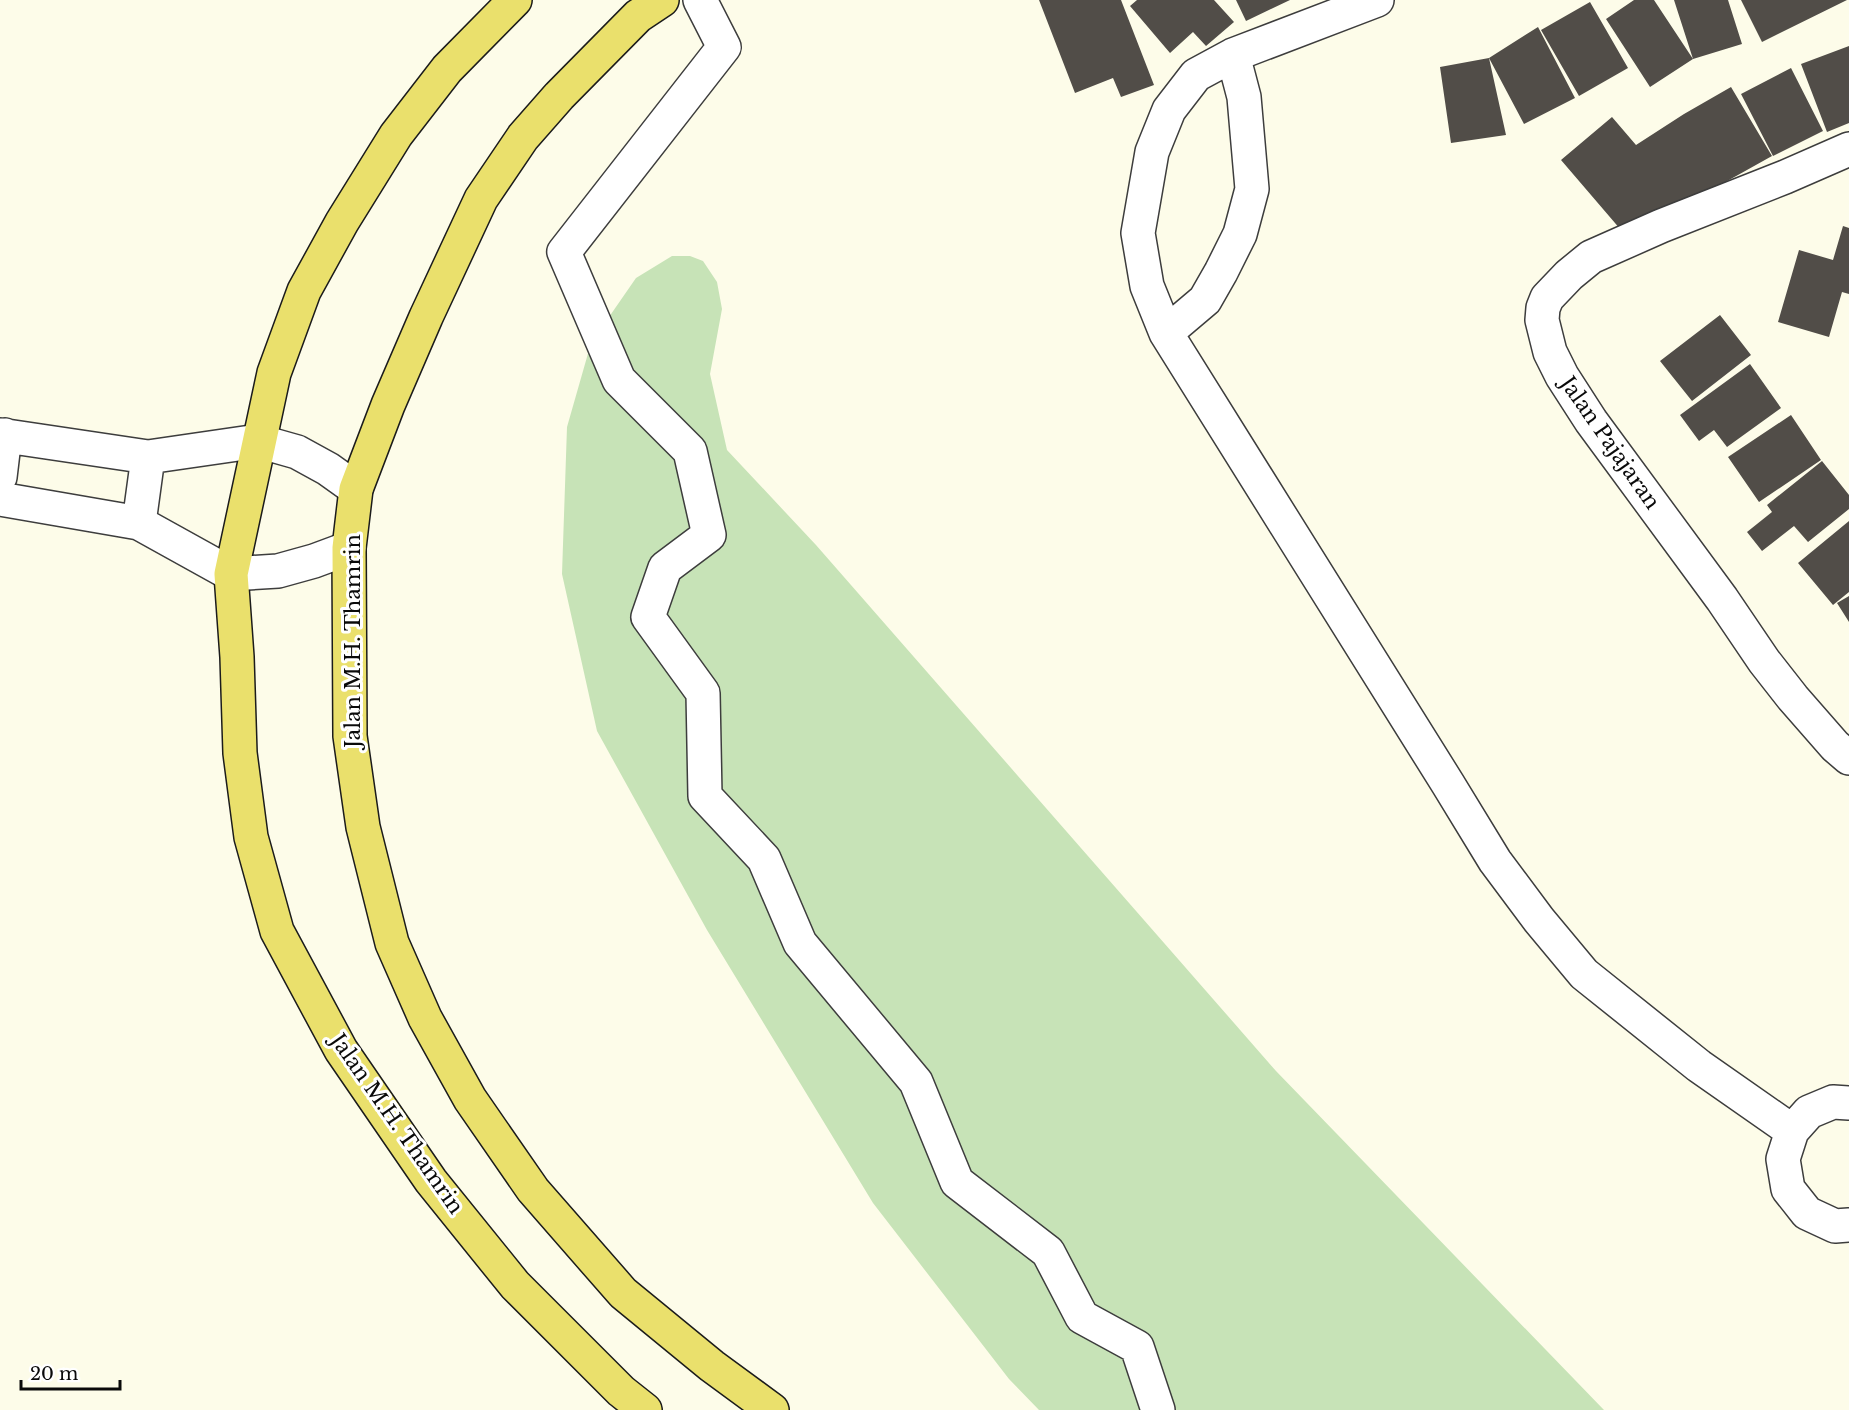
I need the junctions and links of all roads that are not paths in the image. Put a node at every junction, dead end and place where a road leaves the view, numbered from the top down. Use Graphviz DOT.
graph roads {
  1 [pos="516,0"];
  2 [pos="700,0"];
  3 [pos="1377,0"];
  4 [pos="650,8"];
  5 [pos="1233,55"];
  6 [pos="1849,149"];
  7 [pos="1166,333"];
  8 [pos="2,435"];
  9 [pos="258,441"];
  10 [pos="148,457"];
  11 [pos="0,477"];
  12 [pos="356,489"];
  13 [pos="0,499"];
  14 [pos="139,523"];
  15 [pos="349,548"];
  16 [pos="231,574"];
  17 [pos="1849,758"];
  18 [pos="1849,1103"];
  19 [pos="1792,1131"];
  20 [pos="1849,1225"];
  21 [pos="645,1410"];
  22 [pos="772,1410"];
  23 [pos="1158,1410"];
  1 -- 9 [label="main road, Jalan M.H. Thamrin"];
  2 -- 23 [label="street"];
  3 -- 5 [label="street"];
  4 -- 12 [label="main road, Jalan M.H. Thamrin"];
  5 -- 7 [label="street"];
  5 -- 7 [label="street"];
  6 -- 17 [label="street, Jalan Pajajaran"];
  7 -- 19 [label="street"];
  8 -- 10 [label="street"];
  8 -- 11 [label="street"];
  9 -- 10 [label="street"];
  9 -- 12 [label="street"];
  9 -- 16 [label="main road, Jalan M.H. Thamrin"];
  10 -- 14 [label="street"];
  12 -- 15 [label="main road, Jalan M.H. Thamrin"];
  13 -- 14 [label="street"];
  14 -- 16 [label="street"];
  15 -- 16 [label="street"];
  15 -- 22 [label="main road, Jalan M.H. Thamrin"];
  16 -- 21 [label="main road, Jalan M.H. Thamrin"];
  18 -- 19 [label="street"];
  19 -- 20 [label="street"];
}
